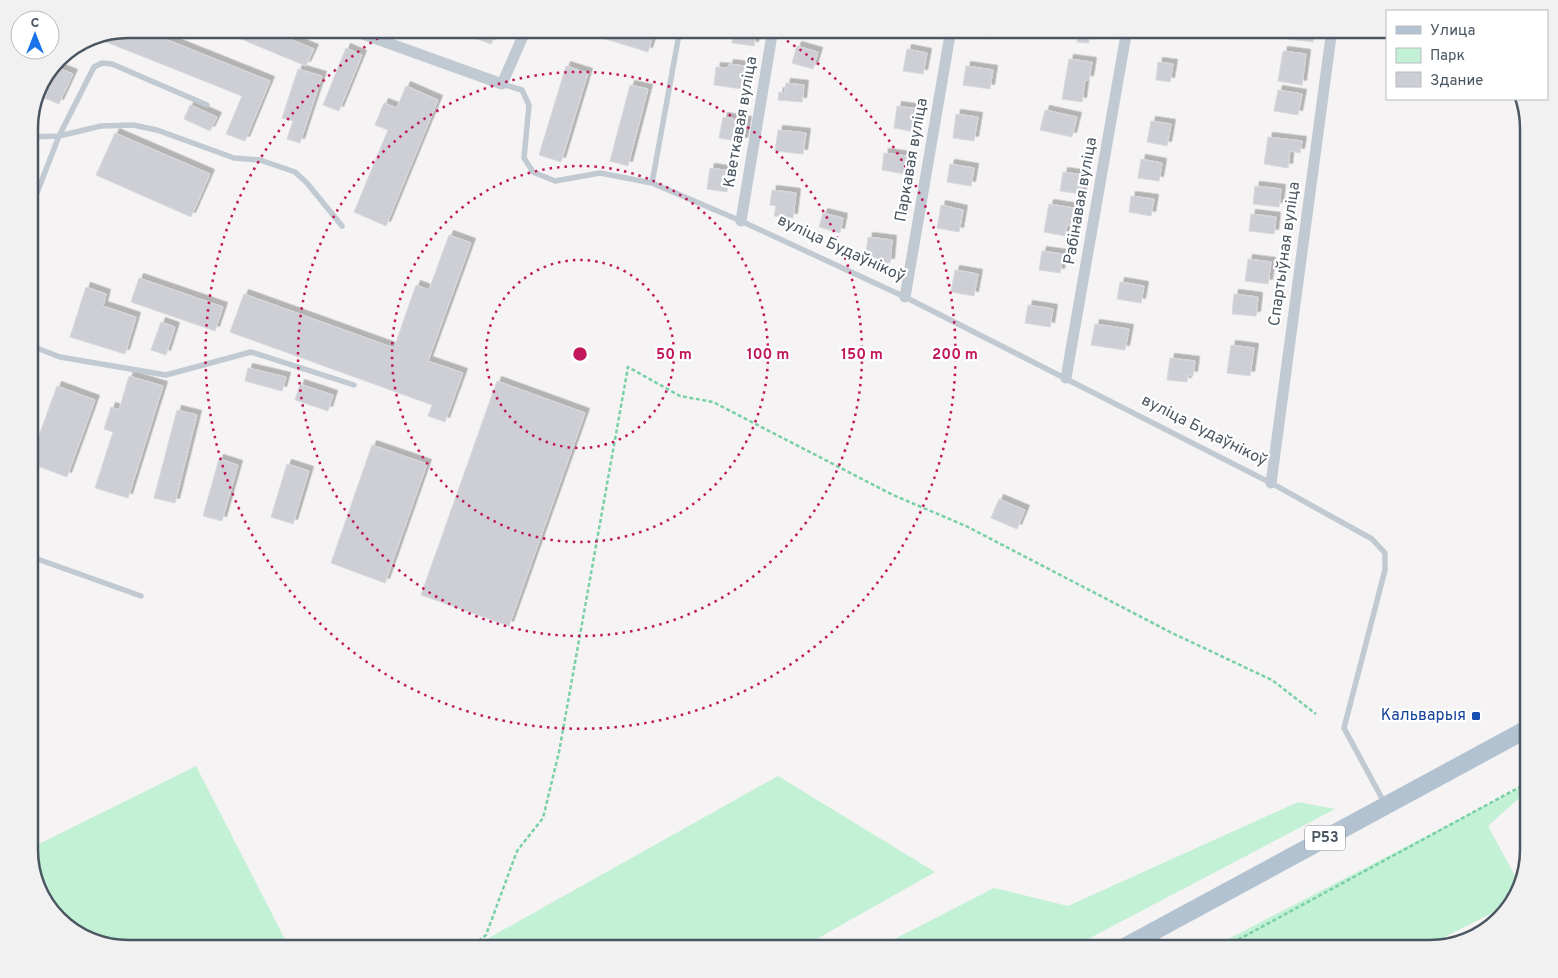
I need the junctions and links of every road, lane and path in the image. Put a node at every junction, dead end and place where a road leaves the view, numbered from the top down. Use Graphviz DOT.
graph roads {
  1 [pos="374,38"];
  2 [pos="522,38"];
  3 [pos="678,38"];
  4 [pos="772,38"];
  5 [pos="949,38"];
  6 [pos="1125,38"];
  7 [pos="1331,38"];
  8 [pos="502,84"];
  9 [pos="207,105"];
  10 [pos="60,136"];
  11 [pos="38,137"];
  12 [pos="652,183"];
  13 [pos="38,191"];
  14 [pos="741,221"];
  15 [pos="342,226"];
  16 [pos="905,297"];
  17 [pos="38,348"];
  18 [pos="1066,378"];
  19 [pos="354,385"];
  20 [pos="1271,484"];
  21 [pos="38,559"];
  22 [pos="141,596"];
  23 [pos="1316,714"];
  24 [pos="1520,733"];
  25 [pos="1520,787"];
  26 [pos="1386,805"];
  27 [pos="480,940"];
  28 [pos="1138,940"];
  29 [pos="1238,940"];
  1 -- 8 [label="street"];
  2 -- 8 [label="street"];
  3 -- 12 [label="lane"];
  4 -- 14 [label="street, Кветкавая вуліца"];
  5 -- 16 [label="street, Паркавая вуліца"];
  6 -- 18 [label="street, Рабінавая вуліца"];
  7 -- 20 [label="street, Спартыўная вуліца"];
  8 -- 12 [label="lane, вуліца Будаўнікоў"];
  9 -- 10 [label="lane"];
  10 -- 11 [label="lane"];
  10 -- 13 [label="lane"];
  10 -- 15 [label="lane"];
  12 -- 14 [label="lane, вуліца Будаўнікоў"];
  14 -- 16 [label="lane, вуліца Будаўнікоў"];
  16 -- 18 [label="lane, вуліца Будаўнікоў"];
  17 -- 19 [label="lane"];
  18 -- 20 [label="lane, вуліца Будаўнікоў"];
  20 -- 26 [label="lane, вуліца Будаўнікоў"];
  21 -- 22 [label="lane"];
  23 -- 27 [label="path"];
  24 -- 26 [label="main road, Р53"];
  25 -- 29 [label="path"];
  26 -- 28 [label="main road, Р53"];
}
